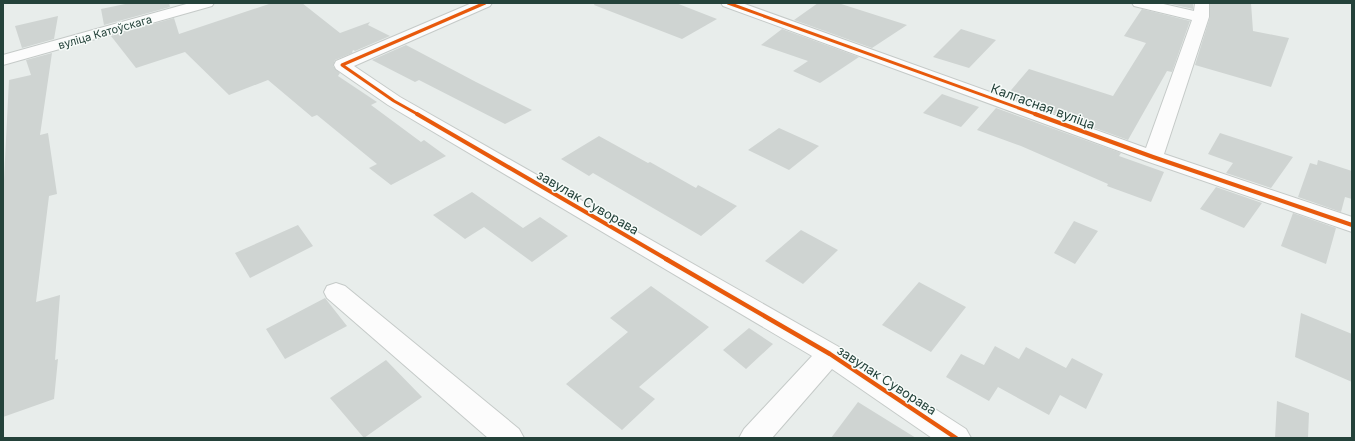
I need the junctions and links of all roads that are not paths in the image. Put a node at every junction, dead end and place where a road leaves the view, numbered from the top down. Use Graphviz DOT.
graph roads {
  1 [pos="207,3"];
  2 [pos="486,3"];
  3 [pos="728,3"];
  4 [pos="1139,3"];
  5 [pos="1201,10"];
  6 [pos="3,60"];
  7 [pos="1153,157"];
  8 [pos="1352,225"];
  9 [pos="336,292"];
  10 [pos="830,354"];
  11 [pos="509,438"];
  12 [pos="754,438"];
  13 [pos="956,438"];
  1 -- 6 [label="street, вуліца Катоўскага"];
  2 -- 10 [label="street, завулак Суворава"];
  3 -- 7 [label="street, Калгасная вуліца"];
  4 -- 5 [label="street"];
  5 -- 7 [label="street"];
  7 -- 8 [label="street, Калгасная вуліца"];
  9 -- 11 [label="street"];
  10 -- 12 [label="street"];
  10 -- 13 [label="street, завулак Суворава"];
}
